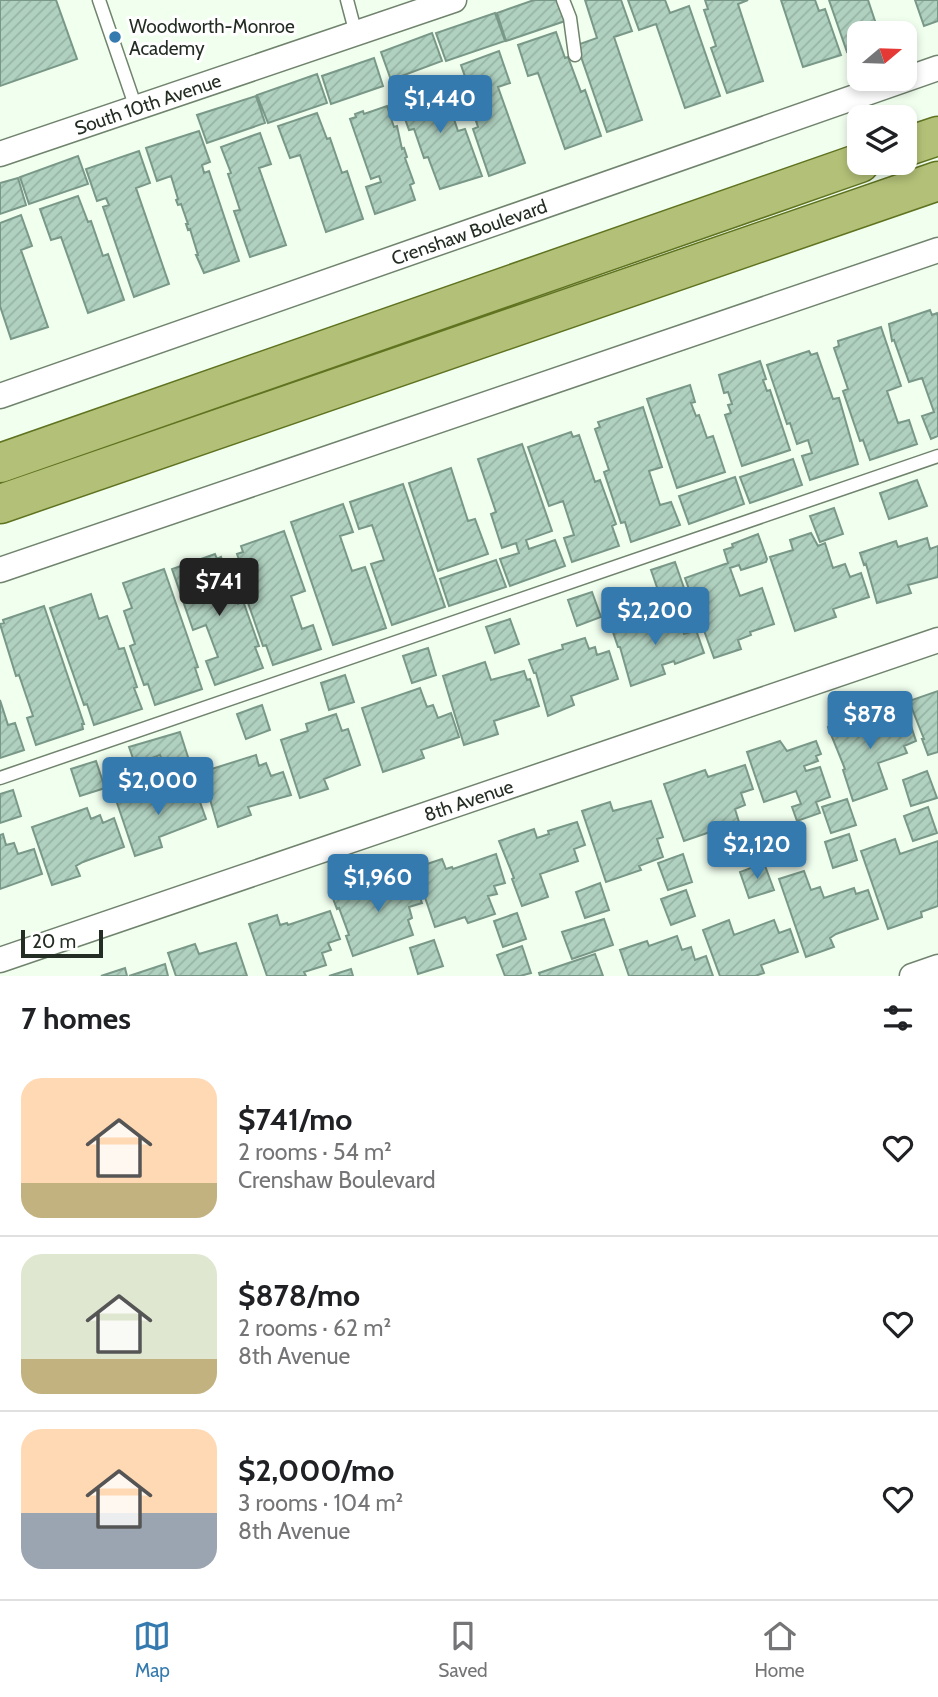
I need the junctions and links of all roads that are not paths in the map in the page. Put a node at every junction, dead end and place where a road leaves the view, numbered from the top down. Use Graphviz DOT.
graph roads {
  1 [pos="99,0"];
  2 [pos="347,0"];
  3 [pos="454,0"];
  4 [pos="563,0"];
  5 [pos="356,34"];
  6 [pos="575,55"];
  7 [pos="938,68"];
  8 [pos="136,108"];
  9 [pos="938,136"];
  10 [pos="917,143"];
  11 [pos="0,154"];
  12 [pos="847,168"];
  13 [pos="938,181"];
  14 [pos="938,250"];
  15 [pos="0,396"];
  16 [pos="938,456"];
  17 [pos="0,463"];
  18 [pos="0,504"];
  19 [pos="0,570"];
  20 [pos="938,640"];
  21 [pos="0,778"];
  22 [pos="0,960"];
  23 [pos="938,967"];
  24 [pos="912,976"];
  1 -- 8 [label="lane"];
  2 -- 5 [label="lane"];
  3 -- 5 [label="street, South 10th Avenue"];
  4 -- 6 [label="lane"];
  5 -- 8 [label="street, South 10th Avenue"];
  7 -- 15 [label="street, Crenshaw Boulevard"];
  8 -- 11 [label="street, South 10th Avenue"];
  9 -- 10 [label="main road"];
  12 -- 17 [label="main road"];
  13 -- 18 [label="main road"];
  14 -- 19 [label="street"];
  16 -- 21 [label="lane"];
  20 -- 22 [label="street, 8th Avenue"];
  23 -- 24 [label="street"];
}
